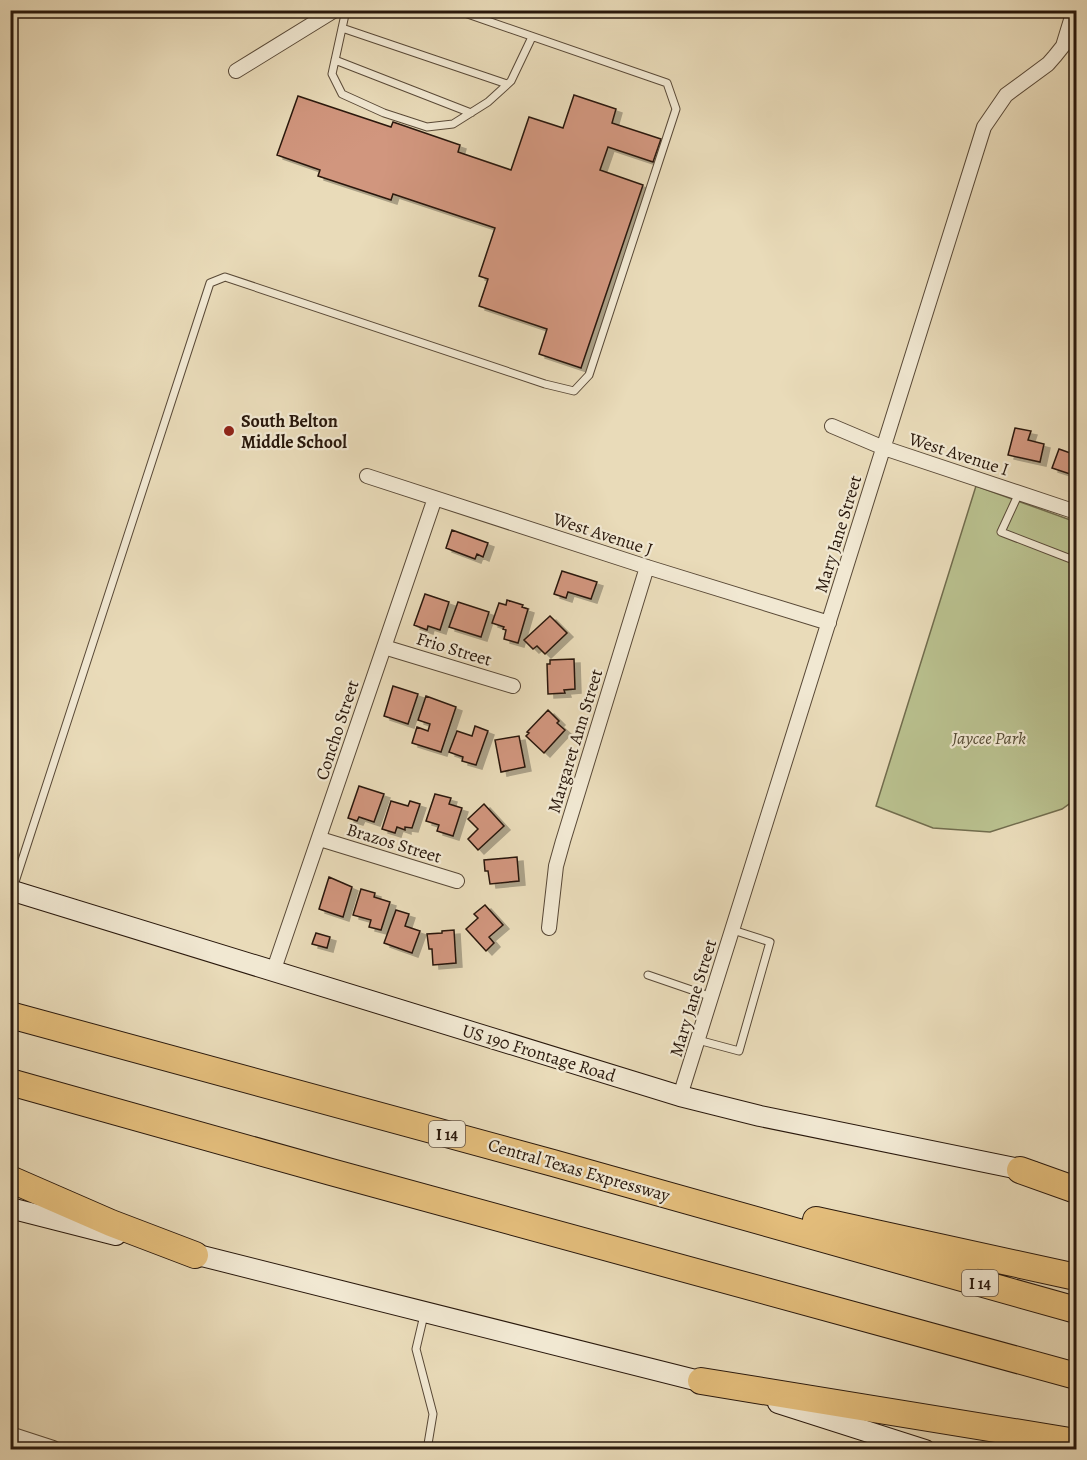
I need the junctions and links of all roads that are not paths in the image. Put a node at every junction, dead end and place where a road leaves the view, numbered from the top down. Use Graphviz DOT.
graph roads {
  1 [pos="335,10"];
  2 [pos="346,10"];
  3 [pos="456,10"];
  4 [pos="1074,10"];
  5 [pos="342,28"];
  6 [pos="532,37"];
  7 [pos="335,60"];
  8 [pos="236,71"];
  9 [pos="507,84"];
  10 [pos="471,113"];
  11 [pos="832,426"];
  12 [pos="884,448"];
  13 [pos="367,476"];
  14 [pos="1019,493"];
  15 [pos="435,498"];
  16 [pos="1077,512"];
  17 [pos="1077,561"];
  18 [pos="647,567"];
  19 [pos="829,623"];
  20 [pos="384,646"];
  21 [pos="513,686"];
  22 [pos="320,839"];
  23 [pos="457,881"];
  24 [pos="11,890"];
  25 [pos="549,928"];
  26 [pos="733,930"];
  27 [pos="273,972"];
  28 [pos="648,975"];
  29 [pos="712,997"];
  30 [pos="10,1015"];
  31 [pos="698,1040"];
  32 [pos="10,1082"];
  33 [pos="680,1096"];
  34 [pos="553,1163"];
  35 [pos="1020,1170"];
  36 [pos="10,1179"];
  37 [pos="1077,1182"];
  38 [pos="1077,1190"];
  39 [pos="10,1208"];
  40 [pos="195,1255"];
  41 [pos="1077,1277"];
  42 [pos="1077,1310"];
  43 [pos="424,1312"];
  44 [pos="1077,1376"];
  45 [pos="701,1382"];
  46 [pos="10,1436"];
  47 [pos="1077,1442"];
  48 [pos="53,1449"];
  49 [pos="428,1449"];
  50 [pos="925,1449"];
  1 -- 8 [label="street"];
  2 -- 5 [label="lane"];
  3 -- 6 [label="lane"];
  4 -- 12 [label="street, Mary Jane Street"];
  5 -- 7 [label="lane"];
  5 -- 9 [label="lane"];
  6 -- 9 [label="lane"];
  6 -- 24 [label="lane"];
  7 -- 10 [label="lane"];
  7 -- 10 [label="lane"];
  9 -- 10 [label="lane"];
  11 -- 12 [label="street, West Avenue I"];
  12 -- 14 [label="street, West Avenue I"];
  12 -- 19 [label="street, Mary Jane Street"];
  13 -- 15 [label="street, West Avenue J"];
  14 -- 16 [label="street, West Avenue I"];
  14 -- 17 [label="lane"];
  15 -- 18 [label="street, West Avenue J"];
  15 -- 20 [label="street, Concho Street"];
  18 -- 19 [label="street, West Avenue J"];
  18 -- 25 [label="street, Margaret Ann Street"];
  19 -- 26 [label="street, Mary Jane Street"];
  20 -- 21 [label="street, Frio Street"];
  20 -- 22 [label="street, Concho Street"];
  22 -- 23 [label="street, Brazos Street"];
  22 -- 27 [label="street, Concho Street"];
  24 -- 27 [label="main road, US 190 Frontage Road"];
  26 -- 29 [label="street, Mary Jane Street"];
  26 -- 31 [label="lane"];
  27 -- 33 [label="main road, US 190 Frontage Road"];
  28 -- 29 [label="lane"];
  29 -- 31 [label="street, Mary Jane Street"];
  30 -- 34 [label="highway, Central Texas Expressway / I 14"];
  31 -- 33 [label="street, Mary Jane Street"];
  32 -- 44 [label="highway"];
  33 -- 35 [label="main road, US 190 Frontage Road"];
  34 -- 41 [label="highway"];
  34 -- 42 [label="highway, Central Texas Expressway / I 14"];
  35 -- 37 [label="main road, US 190 Frontage Road"];
  35 -- 38 [label="highway"];
  36 -- 40 [label="highway"];
  39 -- 40 [label="main road"];
  40 -- 43 [label="main road"];
  43 -- 45 [label="main road"];
  43 -- 49 [label="lane"];
  45 -- 47 [label="highway"];
  45 -- 50 [label="main road"];
  46 -- 48 [label="street"];
}
